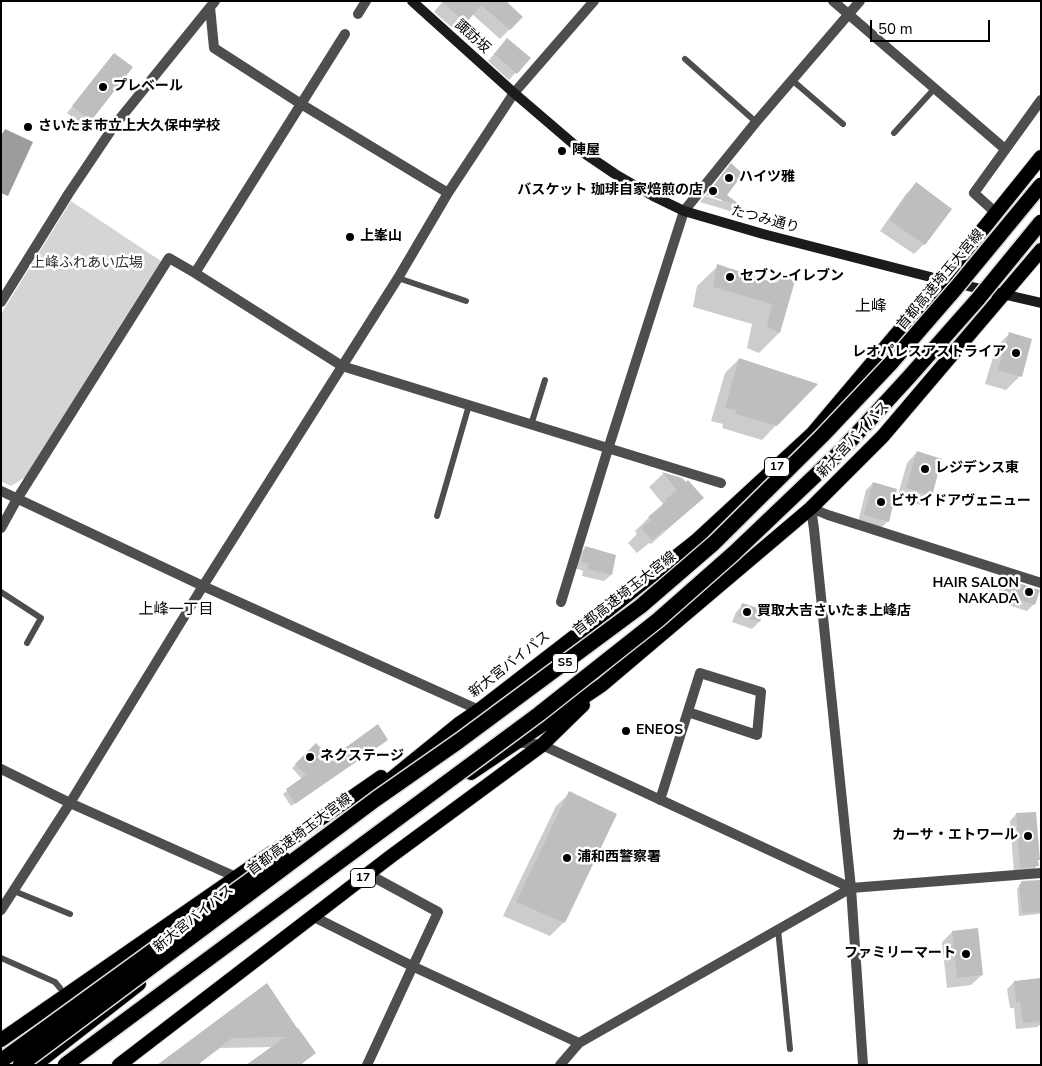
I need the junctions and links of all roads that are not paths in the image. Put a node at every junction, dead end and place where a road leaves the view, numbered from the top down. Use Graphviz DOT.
graph roads {
  1 [pos="366,1"];
  2 [pos="412,1"];
  3 [pos="594,1"];
  4 [pos="833,1"];
  5 [pos="860,1"];
  6 [pos="212,4"];
  7 [pos="358,14"];
  8 [pos="849,15"];
  9 [pos="345,34"];
  10 [pos="685,59"];
  11 [pos="792,80"];
  12 [pos="935,88"];
  13 [pos="514,94"];
  14 [pos="1041,100"];
  15 [pos="300,104"];
  16 [pos="756,122"];
  17 [pos="843,124"];
  18 [pos="894,133"];
  19 [pos="1005,149"];
  20 [pos="1041,157"];
  21 [pos="1041,185"];
  22 [pos="448,193"];
  23 [pos="684,211"];
  24 [pos="996,213"];
  25 [pos="1041,222"];
  26 [pos="1041,250"];
  27 [pos="195,273"];
  28 [pos="398,278"];
  29 [pos="942,280"];
  30 [pos="1003,295"];
  31 [pos="466,301"];
  32 [pos="1,302"];
  33 [pos="1041,303"];
  34 [pos="342,366"];
  35 [pos="545,380"];
  36 [pos="469,405"];
  37 [pos="531,425"];
  38 [pos="608,449"];
  39 [pos="721,483"];
  40 [pos="1,491"];
  41 [pos="17,499"];
  42 [pos="811,508"];
  43 [pos="437,516"];
  44 [pos="1,528"];
  45 [pos="1041,583"];
  46 [pos="203,586"];
  47 [pos="1,592"];
  48 [pos="561,602"];
  49 [pos="27,643"];
  50 [pos="602,685"];
  51 [pos="479,710"];
  52 [pos="688,712"];
  53 [pos="460,723"];
  54 [pos="515,742"];
  55 [pos="542,745"];
  56 [pos="1,769"];
  57 [pos="376,799"];
  58 [pos="660,800"];
  59 [pos="70,803"];
  60 [pos="1041,873"];
  61 [pos="368,874"];
  62 [pos="236,877"];
  63 [pos="851,888"];
  64 [pos="14,890"];
  65 [pos="1,910"];
  66 [pos="70,914"];
  67 [pos="312,916"];
  68 [pos="778,929"];
  69 [pos="1,958"];
  70 [pos="412,966"];
  71 [pos="60,988"];
  72 [pos="1,1040"];
  73 [pos="579,1043"];
  74 [pos="790,1050"];
  75 [pos="2,1060"];
  76 [pos="20,1065"];
  77 [pos="35,1065"];
  78 [pos="58,1065"];
  79 [pos="65,1065"];
  80 [pos="119,1065"];
  81 [pos="367,1065"];
  82 [pos="560,1065"];
  83 [pos="863,1065"];
  1 -- 7 [label="street"];
  2 -- 13 [label="main road, 諏訪坂"];
  3 -- 13 [label="street"];
  4 -- 8 [label="street"];
  5 -- 8 [label="street"];
  6 -- 15 [label="street"];
  6 -- 32 [label="street"];
  8 -- 11 [label="street"];
  8 -- 12 [label="street"];
  9 -- 15 [label="street"];
  10 -- 16 [label="lane"];
  11 -- 16 [label="street"];
  11 -- 17 [label="lane"];
  12 -- 18 [label="lane"];
  12 -- 19 [label="street"];
  13 -- 22 [label="street"];
  13 -- 23 [label="main road, たつみ通り"];
  14 -- 19 [label="street"];
  15 -- 22 [label="street"];
  15 -- 27 [label="street"];
  16 -- 23 [label="street"];
  19 -- 24 [label="street"];
  20 -- 24 [label="highway, 新大宮バイパス / 17"];
  21 -- 57 [label="highway, 首都高速埼玉大宮線 / S5, bridge"];
  22 -- 28 [label="street"];
  23 -- 29 [label="main road, たつみ通り"];
  23 -- 38 [label="street"];
  24 -- 29 [label="highway, 新大宮バイパス / 17"];
  25 -- 79 [label="highway, S5, bridge"];
  26 -- 30 [label="highway, 新大宮バイパス / 17"];
  27 -- 34 [label="street"];
  27 -- 41 [label="street"];
  28 -- 31 [label="lane"];
  28 -- 34 [label="street"];
  29 -- 30 [label="main road, たつみ通り"];
  29 -- 51 [label="highway, 新大宮バイパス / 17"];
  30 -- 33 [label="main road, たつみ通り"];
  30 -- 42 [label="highway, 新大宮バイパス / 17"];
  34 -- 36 [label="street"];
  34 -- 46 [label="street"];
  35 -- 37 [label="lane"];
  36 -- 37 [label="street"];
  36 -- 43 [label="lane"];
  37 -- 38 [label="street"];
  38 -- 39 [label="street"];
  38 -- 48 [label="street"];
  40 -- 41 [label="street"];
  41 -- 44 [label="street"];
  41 -- 46 [label="street"];
  42 -- 45 [label="street"];
  42 -- 50 [label="highway, 新大宮バイパス / 17"];
  42 -- 63 [label="street"];
  46 -- 51 [label="street"];
  46 -- 59 [label="street"];
  47 -- 49 [label="lane"];
  50 -- 54 [label="highway, 新大宮バイパス / 17"];
  50 -- 55 [label="highway, 17"];
  51 -- 53 [label="highway, 新大宮バイパス / 17"];
  52 -- 52 [label="street"];
  52 -- 58 [label="street"];
  53 -- 62 [label="highway, 17"];
  53 -- 77 [label="highway, 新大宮バイパス / 17"];
  54 -- 55 [label="street"];
  54 -- 78 [label="highway, 新大宮バイパス / 17"];
  55 -- 58 [label="street"];
  55 -- 61 [label="highway, 17"];
  56 -- 59 [label="street"];
  57 -- 75 [label="highway, bridge"];
  57 -- 76 [label="highway, 首都高速埼玉大宮線 / S5, bridge"];
  58 -- 63 [label="street"];
  59 -- 62 [label="street"];
  59 -- 64 [label="street"];
  60 -- 63 [label="street"];
  61 -- 67 [label="highway, 17"];
  61 -- 70 [label="street"];
  62 -- 72 [label="highway, 17"];
  63 -- 68 [label="street"];
  63 -- 83 [label="street"];
  64 -- 65 [label="street"];
  64 -- 66 [label="lane"];
  67 -- 70 [label="street"];
  67 -- 80 [label="highway, 17"];
  68 -- 73 [label="street"];
  68 -- 74 [label="lane"];
  69 -- 71 [label="lane"];
  70 -- 73 [label="street"];
  70 -- 81 [label="street"];
  73 -- 82 [label="street"];
}
